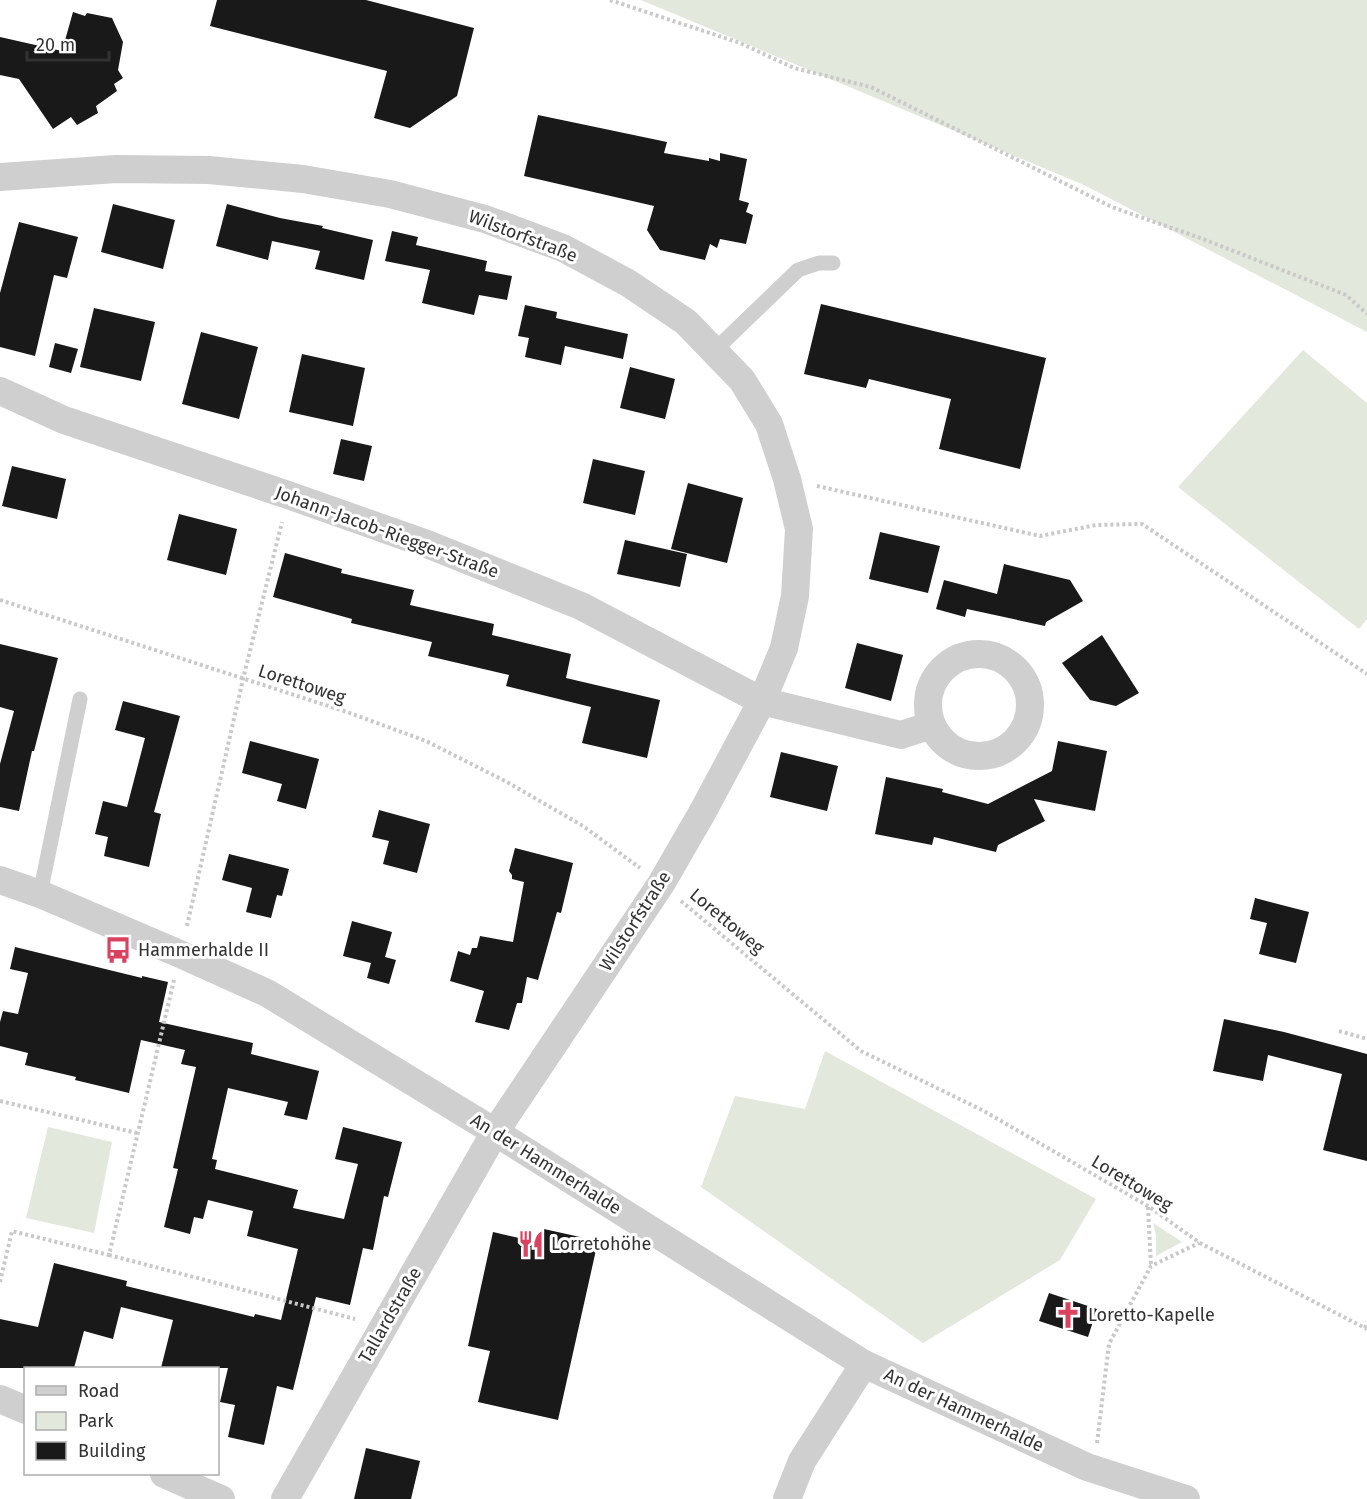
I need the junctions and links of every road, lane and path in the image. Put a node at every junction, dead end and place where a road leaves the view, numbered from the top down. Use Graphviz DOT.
graph roads {
  1 [pos="610,0"];
  2 [pos="0,177"];
  3 [pos="833,263"];
  4 [pos="1367,314"];
  5 [pos="714,351"];
  6 [pos="0,391"];
  7 [pos="787,479"];
  8 [pos="0,600"];
  9 [pos="1367,674"];
  10 [pos="80,699"];
  11 [pos="762,701"];
  12 [pos="932,725"];
  13 [pos="0,880"];
  14 [pos="661,884"];
  15 [pos="40,894"];
  16 [pos="1339,1031"];
  17 [pos="1367,1039"];
  18 [pos="0,1101"];
  19 [pos="495,1132"];
  20 [pos="137,1133"];
  21 [pos="1148,1206"];
  22 [pos="1200,1243"];
  23 [pos="109,1256"];
  24 [pos="1152,1266"];
  25 [pos="1367,1322"];
  26 [pos="383,1327"];
  27 [pos="1366,1328"];
  28 [pos="864,1364"];
  29 [pos="0,1399"];
  30 [pos="24,1409"];
  31 [pos="1096,1446"];
  32 [pos="168,1475"];
  33 [pos="220,1499"];
  34 [pos="285,1499"];
  35 [pos="787,1499"];
  36 [pos="1186,1499"];
  1 -- 4 [label="path"];
  2 -- 5 [label="street, Wilstorfstraße"];
  3 -- 5 [label="lane"];
  5 -- 7 [label="street, Wilstorfstraße"];
  6 -- 11 [label="street, Johann-Jacob-Riegger-Straße"];
  7 -- 9 [label="path"];
  7 -- 11 [label="street, Wilstorfstraße"];
  8 -- 14 [label="path, Lorettoweg"];
  10 -- 15 [label="lane"];
  11 -- 12 [label="street"];
  11 -- 14 [label="street, Wilstorfstraße"];
  13 -- 15 [label="street, An der Hammerhalde"];
  14 -- 19 [label="street, Wilstorfstraße"];
  14 -- 21 [label="path, Lorettoweg"];
  15 -- 19 [label="street, An der Hammerhalde"];
  16 -- 17 [label="path"];
  18 -- 20 [label="path"];
  19 -- 26 [label="street, Tallardstraße"];
  19 -- 28 [label="street, An der Hammerhalde"];
  21 -- 22 [label="path, Lorettoweg"];
  21 -- 24 [label="path"];
  22 -- 24 [label="path"];
  22 -- 27 [label="path, Lorettoweg"];
  23 -- 26 [label="path"];
  24 -- 31 [label="path"];
  25 -- 27 [label="path"];
  26 -- 34 [label="street, Tallardstraße"];
  28 -- 35 [label="street"];
  28 -- 36 [label="street, An der Hammerhalde"];
  29 -- 30 [label="street"];
  32 -- 33 [label="street"];
}
